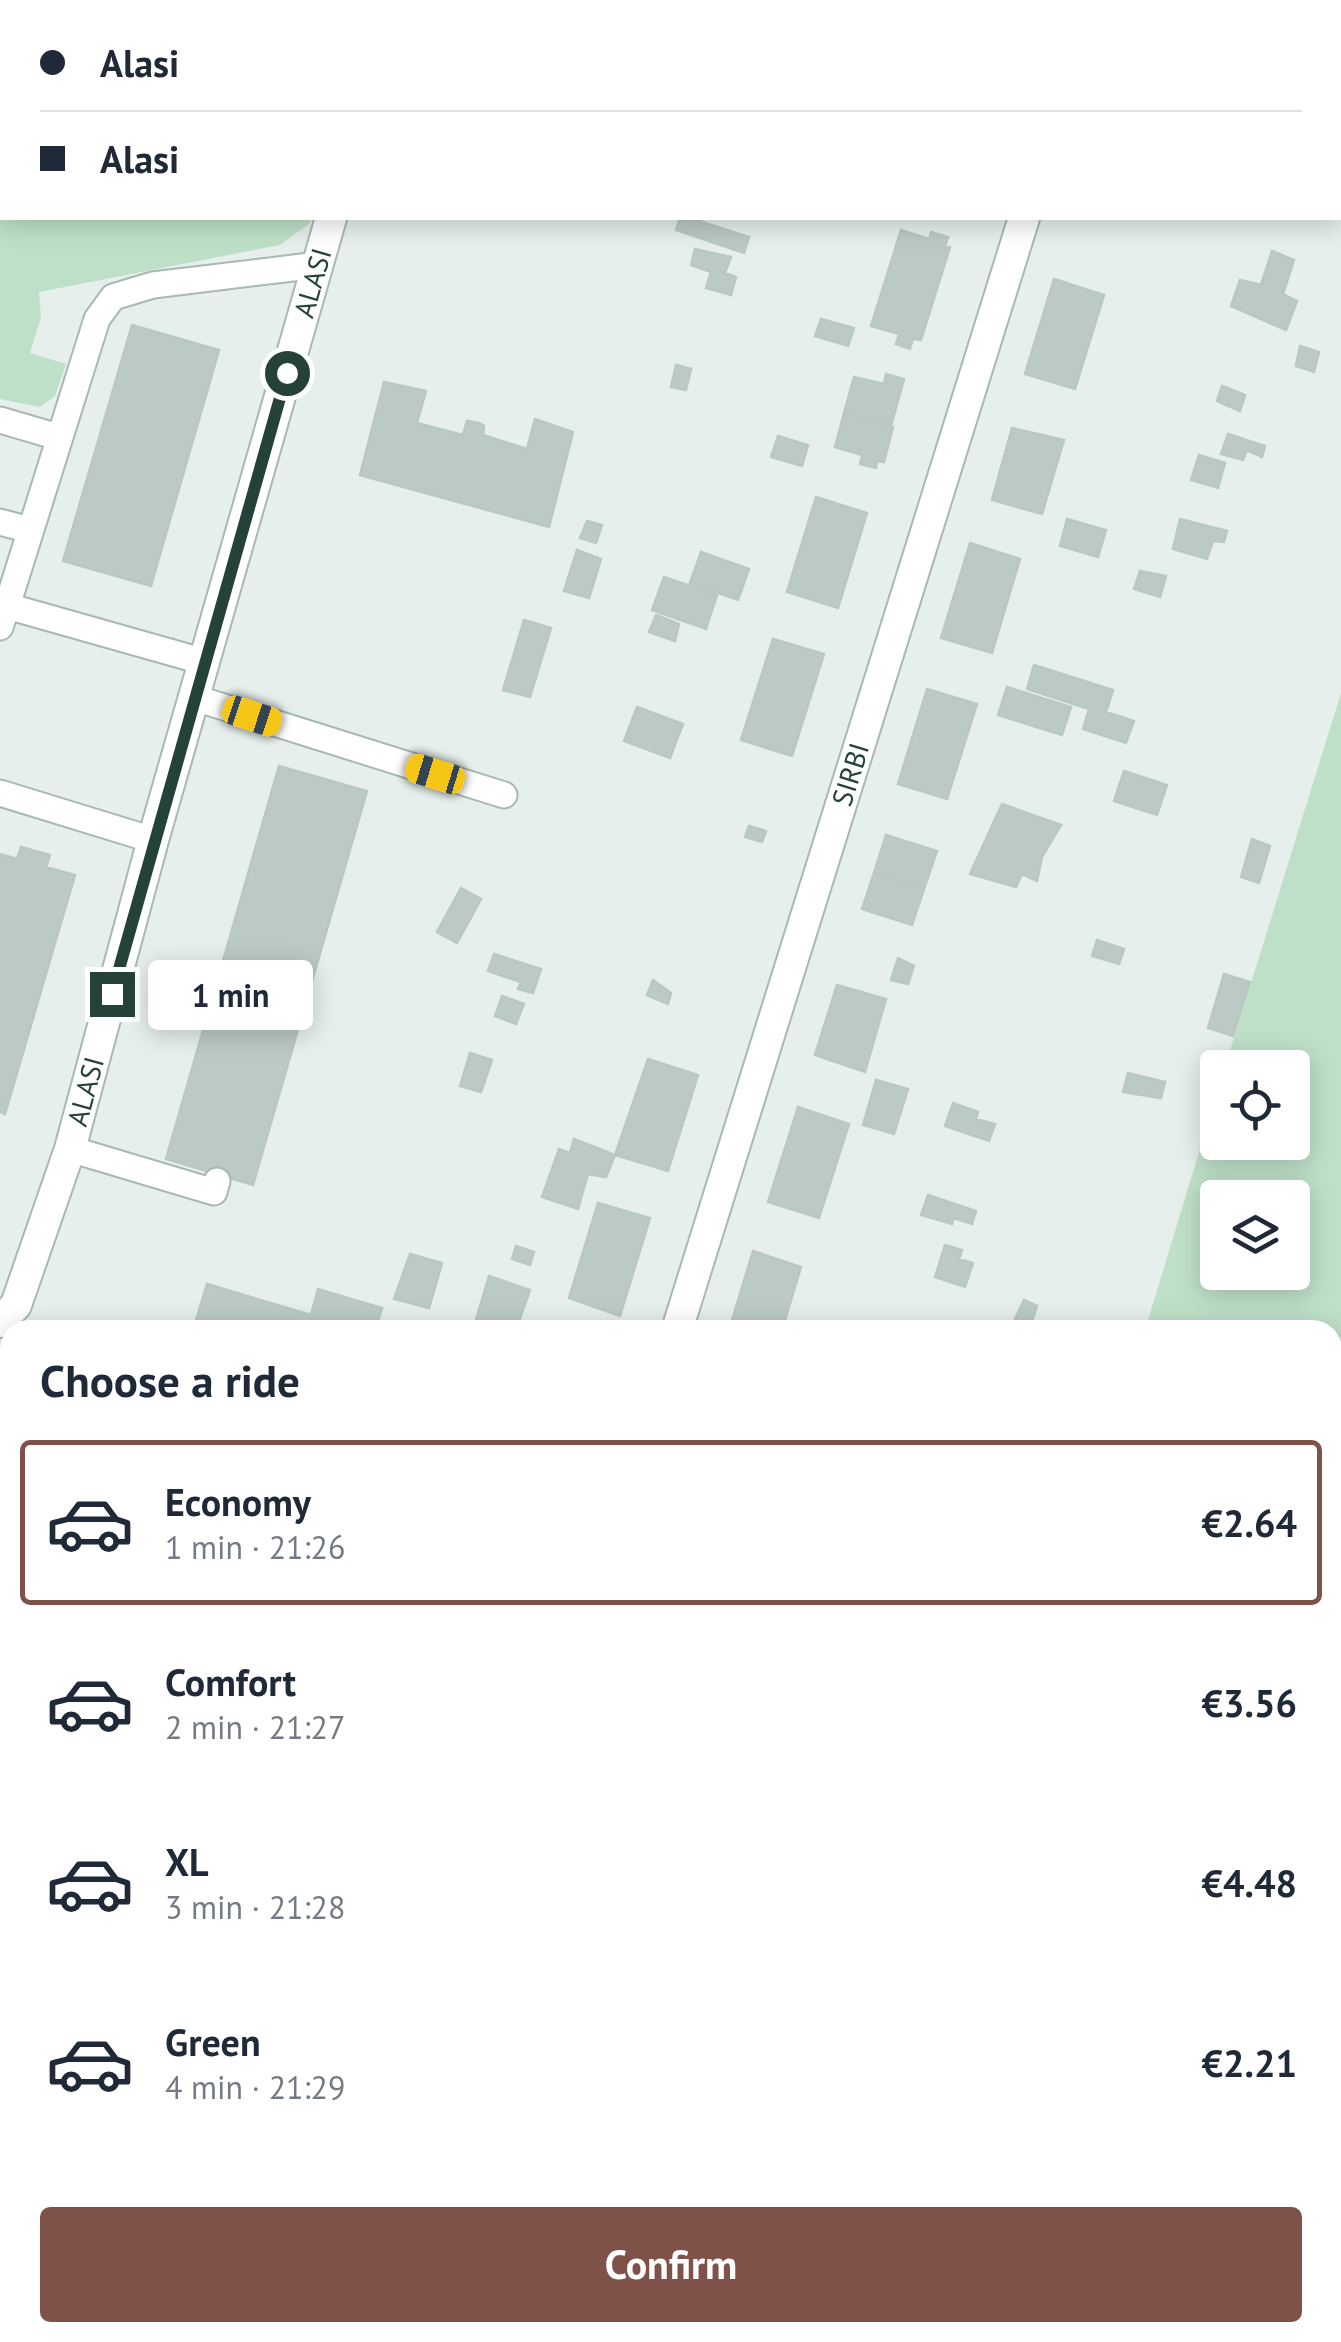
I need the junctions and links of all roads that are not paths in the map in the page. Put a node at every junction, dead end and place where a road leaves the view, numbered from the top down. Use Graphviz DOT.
graph roads {
  1 [pos="330,220"];
  2 [pos="1023,220"];
  3 [pos="318,265"];
  4 [pos="0,420"];
  5 [pos="58,437"];
  6 [pos="0,522"];
  7 [pos="30,530"];
  8 [pos="3,616"];
  9 [pos="205,662"];
  10 [pos="195,698"];
  11 [pos="0,794"];
  12 [pos="504,795"];
  13 [pos="153,840"];
  14 [pos="70,1148"];
  15 [pos="217,1180"];
  16 [pos="2,1320"];
  17 [pos="681,1320"];
  1 -- 3 [label="street, ALASI"];
  2 -- 17 [label="street, SIRBI"];
  3 -- 5 [label="lane"];
  3 -- 9 [label="street, ALASI"];
  4 -- 5 [label="lane"];
  5 -- 7 [label="lane"];
  6 -- 7 [label="lane"];
  7 -- 8 [label="lane"];
  8 -- 9 [label="lane"];
  9 -- 10 [label="street, ALASI"];
  10 -- 12 [label="lane"];
  10 -- 13 [label="street, ALASI"];
  11 -- 13 [label="lane"];
  13 -- 14 [label="street, ALASI"];
  14 -- 15 [label="lane"];
  14 -- 16 [label="street, ALASI"];
}
